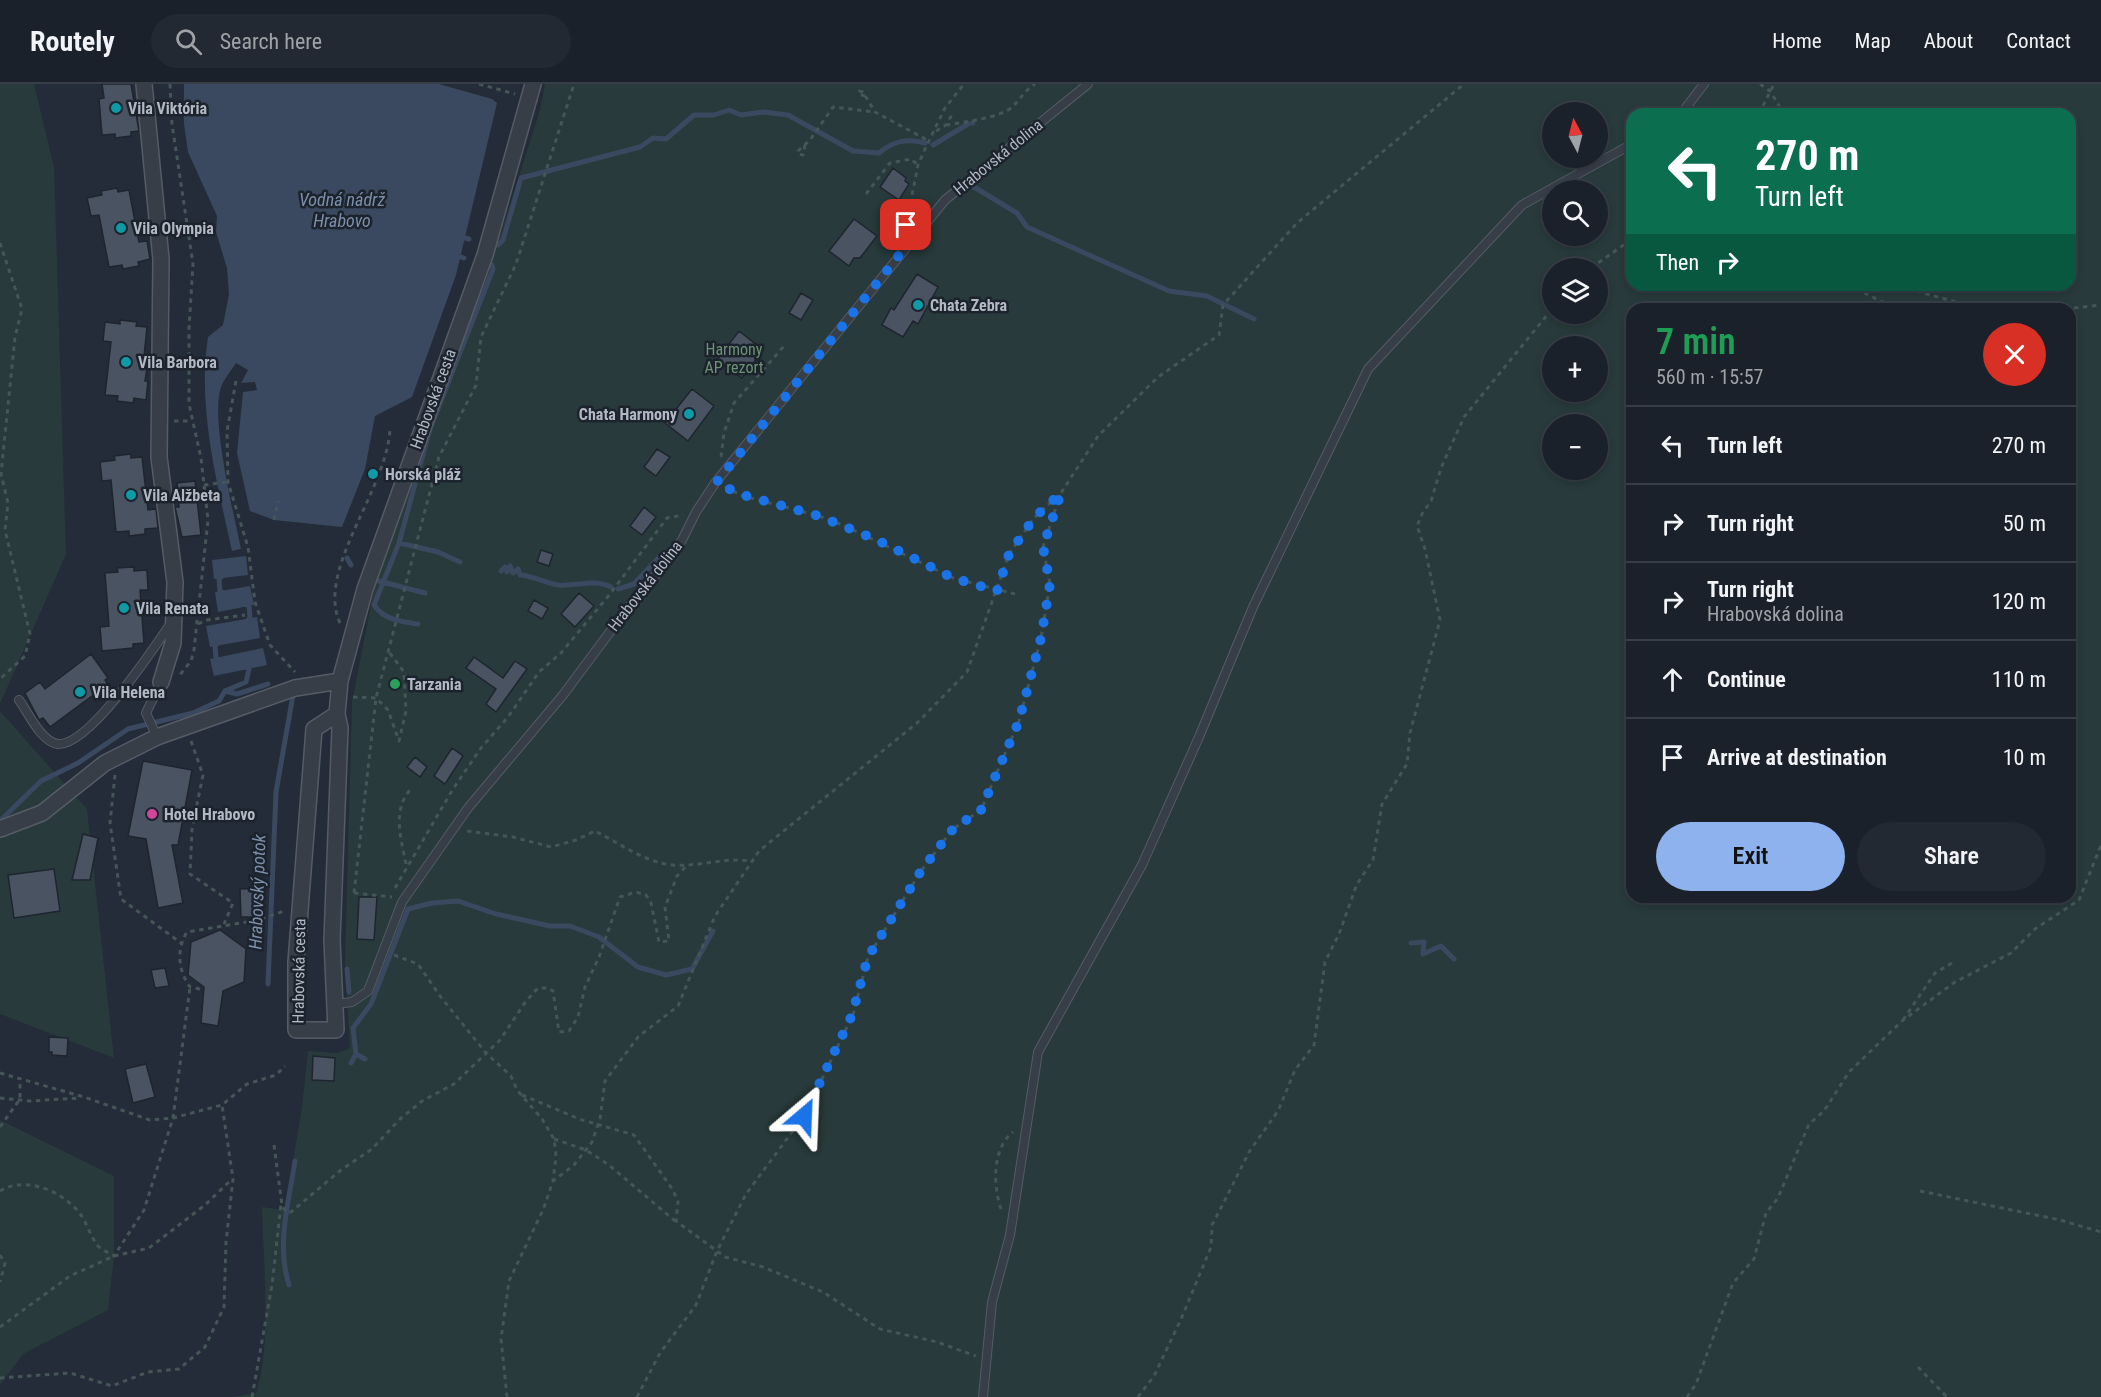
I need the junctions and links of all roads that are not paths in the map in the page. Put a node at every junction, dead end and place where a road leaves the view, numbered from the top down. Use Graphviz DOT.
graph roads {
  1 [pos="144,84"];
  2 [pos="1088,84"];
  3 [pos="1704,84"];
  4 [pos="532,91"];
  5 [pos="1686,108"];
  6 [pos="1626,147"];
  7 [pos="173,619"];
  8 [pos="160,682"];
  9 [pos="340,688"];
  10 [pos="19,700"];
  11 [pos="336,714"];
  12 [pos="155,733"];
  13 [pos="0,829"];
  14 [pos="336,1004"];
  15 [pos="983,1397"];
  1 -- 7 [label="street"];
  2 -- 14 [label="lane, Hrabovská dolina"];
  3 -- 5 [label="lane"];
  4 -- 9 [label="street, Hrabovská cesta"];
  6 -- 15 [label="lane"];
  7 -- 8 [label="street"];
  7 -- 10 [label="lane"];
  8 -- 12 [label="lane"];
  9 -- 11 [label="street, Hrabovská cesta"];
  9 -- 12 [label="street"];
  11 -- 14 [label="street, Hrabovská cesta"];
  11 -- 14 [label="street, Hrabovská cesta"];
  12 -- 13 [label="street"];
}
